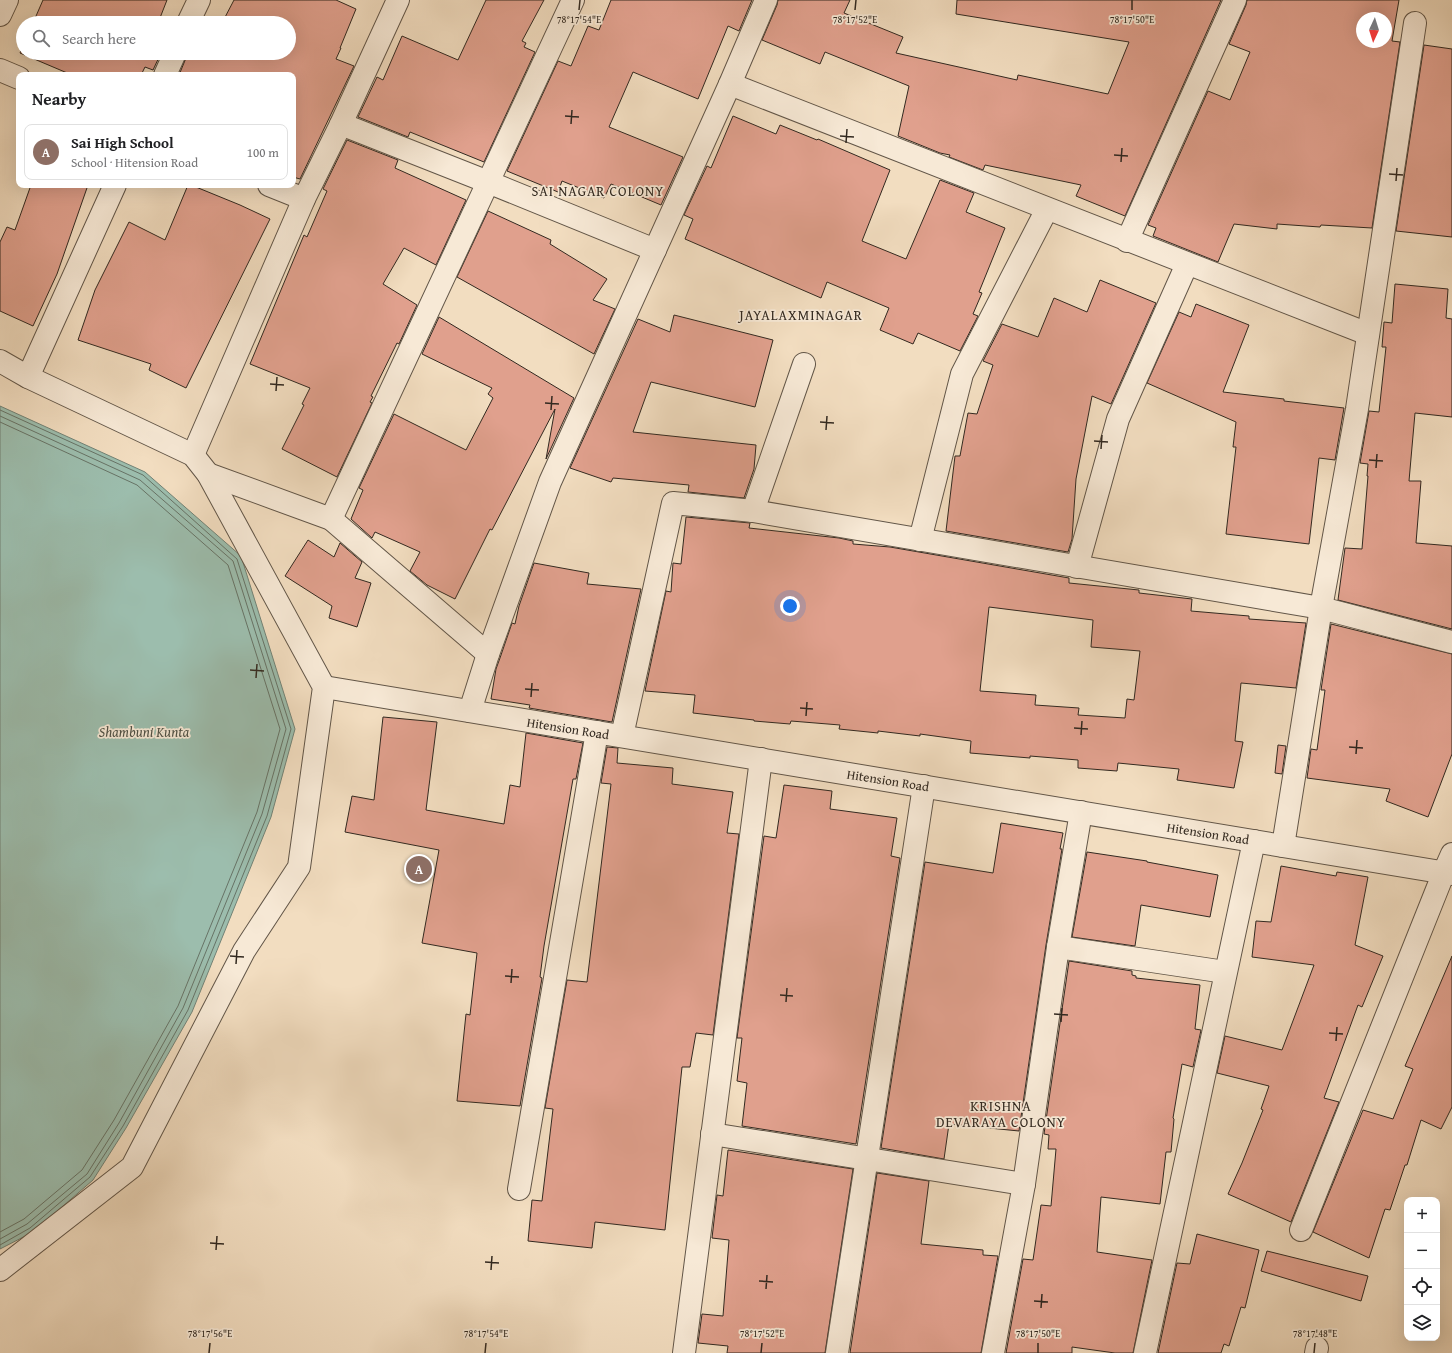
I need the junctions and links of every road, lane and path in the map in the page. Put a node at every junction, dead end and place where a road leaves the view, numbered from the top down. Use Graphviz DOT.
graph roads {
  1 [pos="7,0"];
  2 [pos="199,0"];
  3 [pos="398,0"];
  4 [pos="572,0"];
  5 [pos="766,0"];
  6 [pos="1235,0"];
  7 [pos="0,15"];
  8 [pos="191,16"];
  9 [pos="1415,23"];
  10 [pos="172,60"];
  11 [pos="0,70"];
  12 [pos="166,72"];
  13 [pos="16,77"];
  14 [pos="730,84"];
  15 [pos="341,124"];
  16 [pos="488,182"];
  17 [pos="114,188"];
  18 [pos="276,188"];
  19 [pos="304,199"];
  20 [pos="1047,209"];
  21 [pos="1128,241"];
  22 [pos="655,250"];
  23 [pos="1186,264"];
  24 [pos="1368,334"];
  25 [pos="0,361"];
  26 [pos="804,364"];
  27 [pos="28,377"];
  28 [pos="193,455"];
  29 [pos="208,474"];
  30 [pos="753,511"];
  31 [pos="330,519"];
  32 [pos="920,540"];
  33 [pos="1077,567"];
  34 [pos="1321,608"];
  35 [pos="1452,642"];
  36 [pos="488,654"];
  37 [pos="324,687"];
  38 [pos="470,711"];
  39 [pos="597,732"];
  40 [pos="622,736"];
  41 [pos="761,759"];
  42 [pos="924,786"];
  43 [pos="1081,812"];
  44 [pos="1254,841"];
  45 [pos="1283,846"];
  46 [pos="1449,867"];
  47 [pos="1058,947"];
  48 [pos="1226,972"];
  49 [pos="712,1134"];
  50 [pos="866,1159"];
  51 [pos="1024,1184"];
  52 [pos="519,1189"];
  53 [pos="1301,1230"];
  54 [pos="0,1270"];
  55 [pos="684,1353"];
  56 [pos="837,1353"];
  57 [pos="992,1353"];
  58 [pos="1145,1353"];
  1 -- 7 [label="street"];
  2 -- 8 [label="street"];
  3 -- 15 [label="street"];
  4 -- 16 [label="street"];
  5 -- 14 [label="street"];
  6 -- 21 [label="street"];
  9 -- 24 [label="street"];
  10 -- 12 [label="street"];
  11 -- 13 [label="street"];
  14 -- 20 [label="street"];
  14 -- 22 [label="street"];
  15 -- 16 [label="street"];
  15 -- 19 [label="street"];
  16 -- 22 [label="street"];
  16 -- 31 [label="street"];
  17 -- 27 [label="street"];
  18 -- 19 [label="street"];
  19 -- 28 [label="street"];
  20 -- 21 [label="street"];
  20 -- 32 [label="street"];
  21 -- 23 [label="street"];
  22 -- 36 [label="street"];
  23 -- 24 [label="street"];
  23 -- 33 [label="street"];
  24 -- 34 [label="street"];
  25 -- 27 [label="street"];
  26 -- 30 [label="street"];
  27 -- 28 [label="street"];
  28 -- 29 [label="street"];
  29 -- 31 [label="street"];
  29 -- 37 [label="street"];
  30 -- 32 [label="street"];
  30 -- 40 [label="street"];
  31 -- 36 [label="street"];
  32 -- 33 [label="street"];
  33 -- 34 [label="street"];
  34 -- 35 [label="street"];
  34 -- 45 [label="street"];
  36 -- 38 [label="street"];
  37 -- 38 [label="street, Hitension Road"];
  37 -- 54 [label="street"];
  38 -- 39 [label="street, Hitension Road"];
  39 -- 40 [label="street, Hitension Road"];
  39 -- 52 [label="street"];
  40 -- 41 [label="street, Hitension Road"];
  41 -- 42 [label="street, Hitension Road"];
  41 -- 49 [label="street"];
  42 -- 43 [label="street, Hitension Road"];
  42 -- 50 [label="street"];
  43 -- 44 [label="street, Hitension Road"];
  43 -- 47 [label="street"];
  44 -- 45 [label="street, Hitension Road"];
  44 -- 48 [label="street"];
  45 -- 46 [label="street, Hitension Road"];
  46 -- 53 [label="street"];
  47 -- 48 [label="street"];
  47 -- 51 [label="street"];
  48 -- 58 [label="street"];
  49 -- 50 [label="street"];
  49 -- 55 [label="street"];
  50 -- 51 [label="street"];
  50 -- 56 [label="street"];
  51 -- 57 [label="street"];
}
